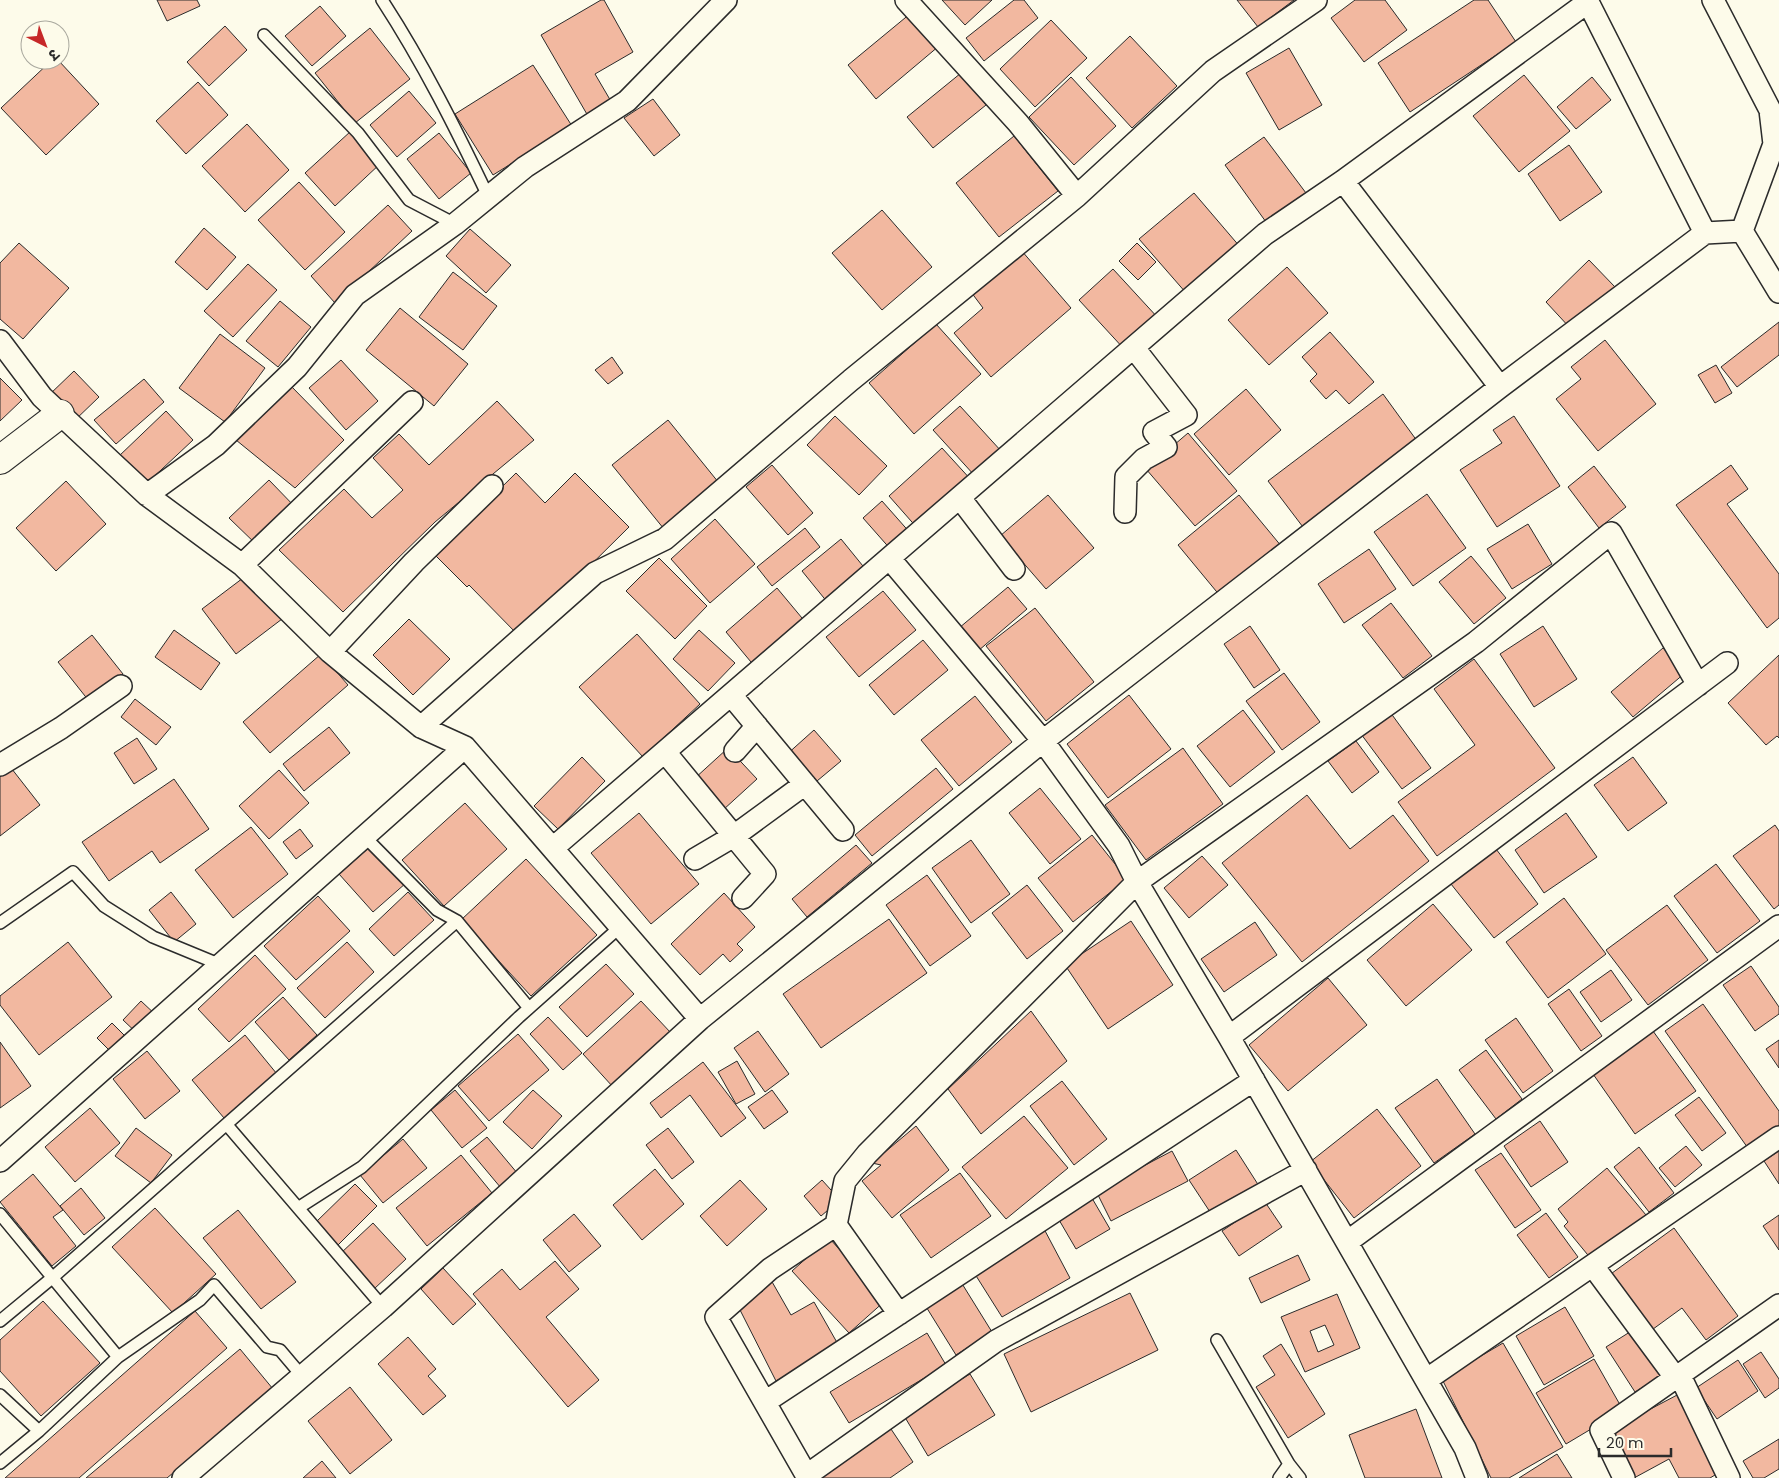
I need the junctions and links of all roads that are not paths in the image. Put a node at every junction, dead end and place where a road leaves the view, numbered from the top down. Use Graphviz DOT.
graph roads {
  1 [pos="382,0"];
  2 [pos="726,0"];
  3 [pos="906,0"];
  4 [pos="1316,0"];
  5 [pos="1713,0"];
  6 [pos="1588,1"];
  7 [pos="264,35"];
  8 [pos="1343,180"];
  9 [pos="488,196"];
  10 [pos="1077,196"];
  11 [pos="455,224"];
  12 [pos="1742,231"];
  13 [pos="1705,233"];
  14 [pos="1779,292"];
  15 [pos="0,341"];
  16 [pos="1134,348"];
  17 [pos="1500,387"];
  18 [pos="412,402"];
  19 [pos="60,414"];
  20 [pos="0,460"];
  21 [pos="492,486"];
  22 [pos="146,495"];
  23 [pos="960,498"];
  24 [pos="1125,512"];
  25 [pos="890,559"];
  26 [pos="242,565"];
  27 [pos="1014,569"];
  28 [pos="330,652"];
  29 [pos="1727,663"];
  30 [pos="1698,685"];
  31 [pos="121,686"];
  32 [pos="731,695"];
  33 [pos="758,726"];
  34 [pos="421,727"];
  35 [pos="1043,740"];
  36 [pos="465,747"];
  37 [pos="735,750"];
  38 [pos="665,752"];
  39 [pos="0,765"];
  40 [pos="805,784"];
  41 [pos="843,830"];
  42 [pos="734,836"];
  43 [pos="366,838"];
  44 [pos="553,848"];
  45 [pos="695,859"];
  46 [pos="1137,882"];
  47 [pos="743,898"];
  48 [pos="457,921"];
  49 [pos="0,923"];
  50 [pos="1779,926"];
  51 [pos="620,927"];
  52 [pos="221,965"];
  53 [pos="529,1008"];
  54 [pos="700,1019"];
  55 [pos="1229,1037"];
  56 [pos="1254,1080"];
  57 [pos="227,1125"];
  58 [pos="1779,1137"];
  59 [pos="0,1161"];
  60 [pos="1306,1170"];
  61 [pos="298,1208"];
  62 [pos="0,1214"];
  63 [pos="836,1225"];
  64 [pos="1348,1242"];
  65 [pos="1593,1266"];
  66 [pos="52,1278"];
  67 [pos="383,1307"];
  68 [pos="1778,1309"];
  69 [pos="899,1314"];
  70 [pos="0,1321"];
  71 [pos="1216,1340"];
  72 [pos="118,1357"];
  73 [pos="302,1376"];
  74 [pos="1675,1377"];
  75 [pos="1426,1380"];
  76 [pos="0,1395"];
  77 [pos="765,1402"];
  78 [pos="40,1431"];
  79 [pos="0,1463"];
  80 [pos="1289,1464"];
  81 [pos="808,1476"];
  82 [pos="183,1478"];
  83 [pos="1279,1478"];
  84 [pos="1300,1478"];
  85 [pos="1477,1478"];
  86 [pos="1624,1478"];
  87 [pos="1729,1478"];
  1 -- 9 [label="lane"];
  2 -- 9 [label="street"];
  3 -- 10 [label="street"];
  4 -- 10 [label="street"];
  5 -- 12 [label="street"];
  6 -- 8 [label="street"];
  6 -- 13 [label="street"];
  7 -- 11 [label="lane"];
  8 -- 16 [label="street"];
  8 -- 17 [label="street"];
  9 -- 11 [label="street"];
  10 -- 34 [label="street"];
  11 -- 22 [label="street"];
  12 -- 13 [label="street"];
  12 -- 14 [label="street"];
  13 -- 17 [label="street"];
  15 -- 19 [label="street"];
  16 -- 23 [label="street"];
  16 -- 24 [label="street"];
  17 -- 35 [label="street"];
  18 -- 26 [label="street"];
  19 -- 20 [label="street"];
  19 -- 22 [label="street"];
  21 -- 28 [label="street"];
  22 -- 26 [label="street"];
  23 -- 25 [label="street"];
  23 -- 27 [label="street"];
  25 -- 32 [label="street"];
  25 -- 35 [label="street"];
  26 -- 28 [label="street"];
  28 -- 34 [label="street"];
  29 -- 30 [label="street"];
  30 -- 46 [label="street"];
  30 -- 55 [label="street"];
  31 -- 39 [label="street"];
  32 -- 33 [label="street"];
  32 -- 38 [label="street"];
  33 -- 37 [label="street"];
  33 -- 40 [label="street"];
  34 -- 36 [label="street"];
  35 -- 46 [label="street"];
  35 -- 54 [label="street"];
  36 -- 43 [label="street"];
  36 -- 44 [label="street"];
  38 -- 42 [label="street"];
  38 -- 44 [label="street"];
  40 -- 41 [label="street"];
  40 -- 42 [label="street"];
  42 -- 45 [label="street"];
  42 -- 47 [label="street"];
  43 -- 48 [label="lane"];
  43 -- 52 [label="street"];
  44 -- 51 [label="street"];
  46 -- 55 [label="street"];
  46 -- 63 [label="street"];
  48 -- 53 [label="lane"];
  48 -- 57 [label="lane"];
  49 -- 52 [label="lane"];
  50 -- 64 [label="street"];
  51 -- 53 [label="lane"];
  51 -- 54 [label="street"];
  52 -- 59 [label="street"];
  53 -- 61 [label="lane"];
  54 -- 67 [label="street"];
  55 -- 56 [label="street"];
  56 -- 60 [label="street"];
  56 -- 69 [label="street"];
  57 -- 61 [label="lane"];
  57 -- 66 [label="lane"];
  58 -- 65 [label="street"];
  60 -- 64 [label="street"];
  60 -- 81 [label="street"];
  61 -- 67 [label="lane"];
  62 -- 66 [label="lane"];
  63 -- 69 [label="street"];
  63 -- 77 [label="street"];
  64 -- 75 [label="street"];
  65 -- 74 [label="street"];
  65 -- 75 [label="street"];
  66 -- 70 [label="lane"];
  66 -- 72 [label="lane"];
  67 -- 73 [label="street"];
  68 -- 74 [label="street"];
  69 -- 77 [label="street"];
  71 -- 80 [label="lane"];
  72 -- 73 [label="lane"];
  72 -- 78 [label="lane"];
  73 -- 82 [label="street"];
  74 -- 86 [label="street"];
  74 -- 87 [label="street"];
  75 -- 85 [label="street"];
  76 -- 78 [label="lane"];
  77 -- 81 [label="street"];
  78 -- 79 [label="lane"];
  80 -- 83 [label="lane"];
  80 -- 84 [label="lane"];
}
